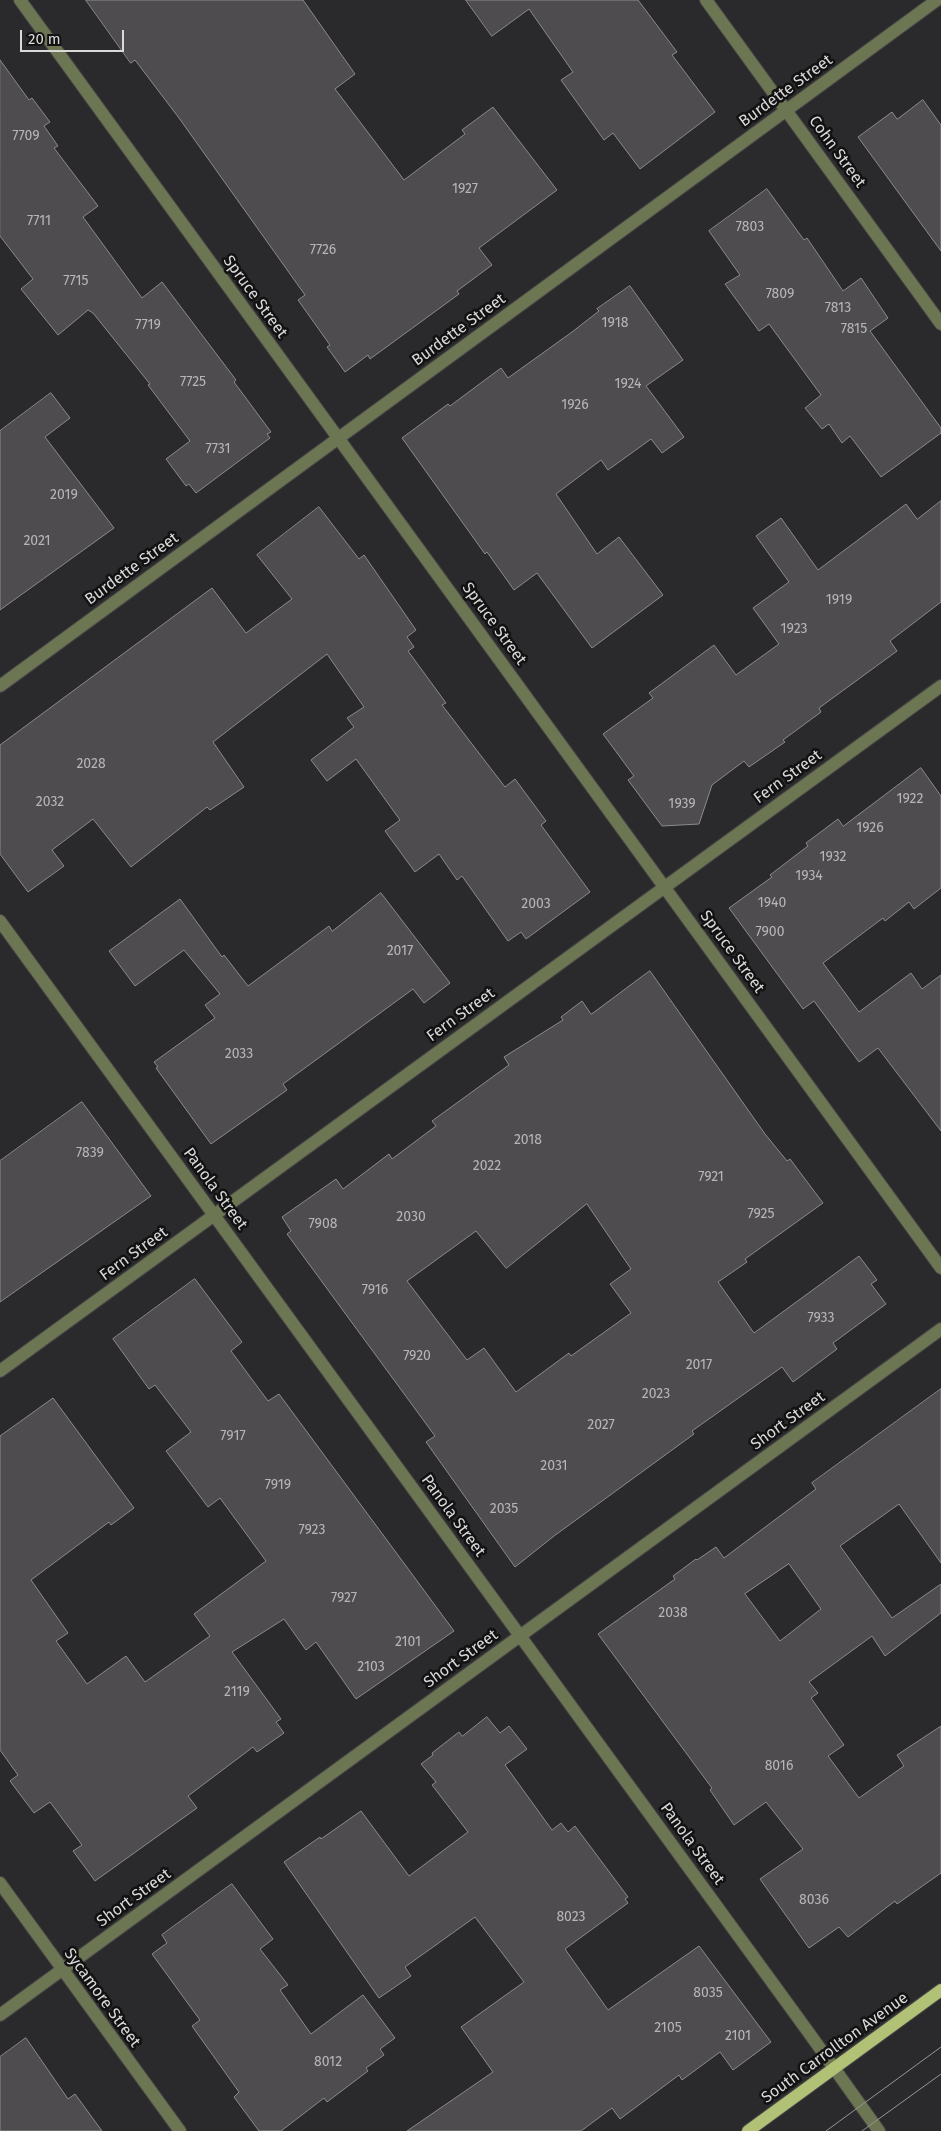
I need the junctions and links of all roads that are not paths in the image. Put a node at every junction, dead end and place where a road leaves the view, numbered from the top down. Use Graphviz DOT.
graph roads {
  1 [pos="20,0"];
  2 [pos="706,0"];
  3 [pos="937,0"];
  4 [pos="786,111"];
  5 [pos="941,324"];
  6 [pos="338,438"];
  7 [pos="0,686"];
  8 [pos="941,686"];
  9 [pos="664,887"];
  10 [pos="0,921"];
  11 [pos="214,1215"];
  12 [pos="941,1268"];
  13 [pos="941,1329"];
  14 [pos="0,1371"];
  15 [pos="520,1636"];
  16 [pos="0,1883"];
  17 [pos="62,1970"];
  18 [pos="941,1990"];
  19 [pos="0,2015"];
  20 [pos="834,2068"];
  21 [pos="180,2131"];
  22 [pos="748,2131"];
  23 [pos="879,2131"];
  1 -- 6 [label="street, Spruce Street"];
  2 -- 4 [label="street, Cohn Street"];
  3 -- 4 [label="street, Burdette Street"];
  4 -- 5 [label="street, Cohn Street"];
  4 -- 6 [label="street, Burdette Street"];
  6 -- 7 [label="street, Burdette Street"];
  6 -- 9 [label="street, Spruce Street"];
  8 -- 9 [label="street, Fern Street"];
  9 -- 11 [label="street, Fern Street"];
  9 -- 12 [label="street, Spruce Street"];
  10 -- 11 [label="street, Panola Street"];
  11 -- 14 [label="street, Fern Street"];
  11 -- 15 [label="street, Panola Street"];
  13 -- 15 [label="street, Short Street"];
  15 -- 17 [label="street, Short Street"];
  15 -- 20 [label="street, Panola Street"];
  16 -- 17 [label="street, Sycamore Street"];
  17 -- 19 [label="street, Short Street"];
  17 -- 21 [label="street, Sycamore Street"];
  18 -- 20 [label="main road, South Carrollton Avenue"];
  20 -- 22 [label="main road, South Carrollton Avenue"];
  20 -- 23 [label="street, Panola Street"];
}
